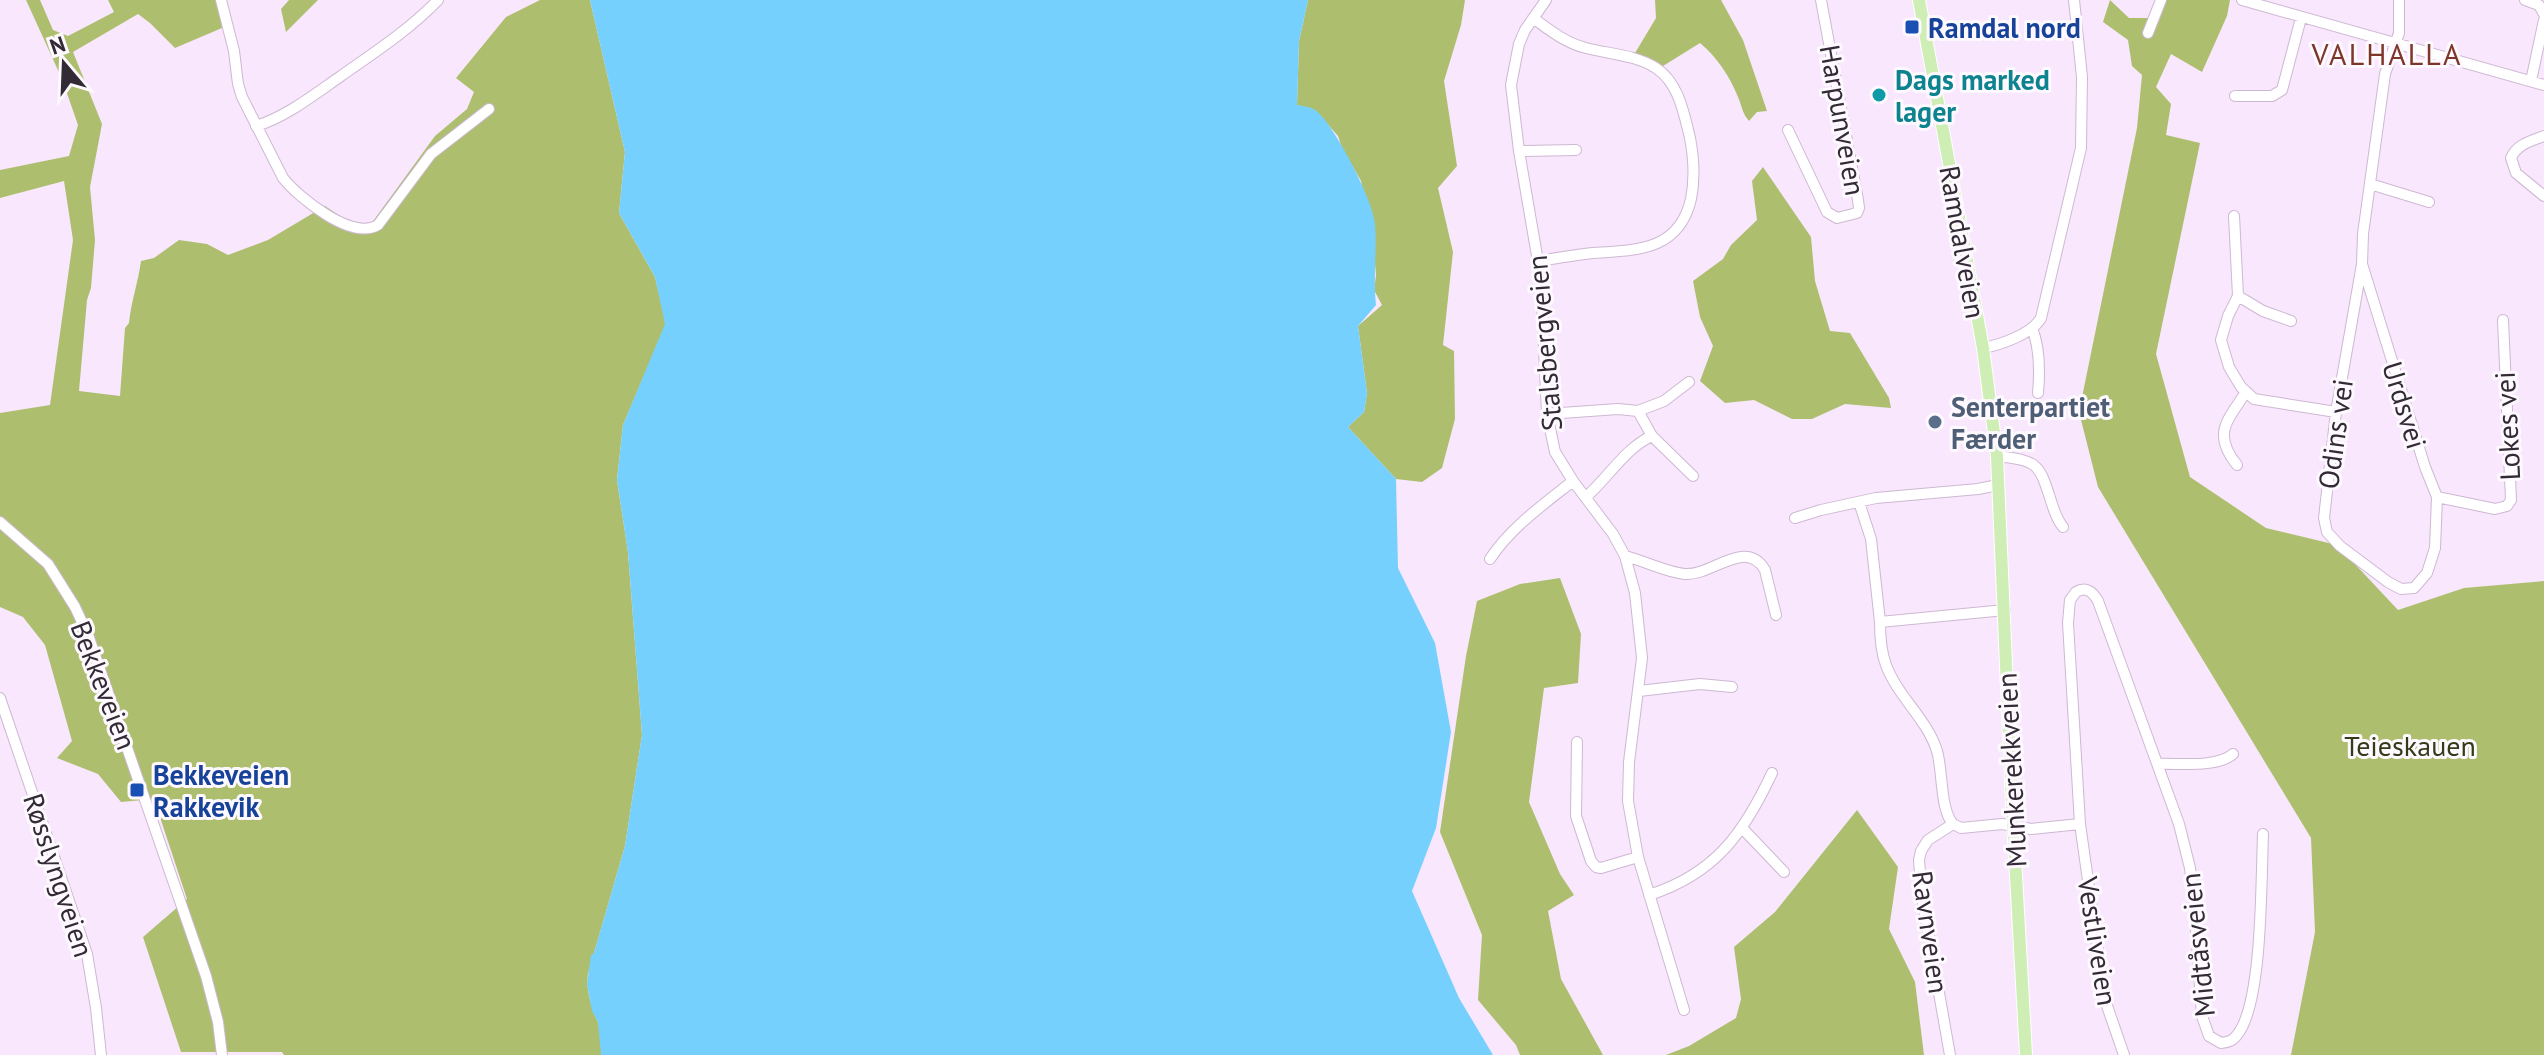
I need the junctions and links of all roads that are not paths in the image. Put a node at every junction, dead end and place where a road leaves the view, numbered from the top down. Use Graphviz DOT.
graph roads {
  1 [pos="221,0"];
  2 [pos="438,0"];
  3 [pos="1546,0"];
  4 [pos="1821,0"];
  5 [pos="1919,0"];
  6 [pos="1925,0"];
  7 [pos="2074,0"];
  8 [pos="2161,0"];
  9 [pos="2242,0"];
  10 [pos="2399,0"];
  11 [pos="2525,0"];
  12 [pos="2544,17"];
  13 [pos="1533,18"];
  14 [pos="2301,18"];
  15 [pos="2148,33"];
  16 [pos="2396,43"];
  17 [pos="2531,81"];
  18 [pos="2544,85"];
  19 [pos="2235,96"];
  20 [pos="489,109"];
  21 [pos="256,126"];
  22 [pos="1788,130"];
  23 [pos="2544,136"];
  24 [pos="1576,150"];
  25 [pos="1519,151"];
  26 [pos="2370,184"];
  27 [pos="2544,196"];
  28 [pos="2429,202"];
  29 [pos="2234,216"];
  30 [pos="1539,261"];
  31 [pos="2362,264"];
  32 [pos="2238,296"];
  33 [pos="2503,320"];
  34 [pos="2291,321"];
  35 [pos="2032,328"];
  36 [pos="1983,348"];
  37 [pos="1689,382"];
  38 [pos="2246,392"];
  39 [pos="2038,393"];
  40 [pos="1638,411"];
  41 [pos="2336,412"];
  42 [pos="1547,414"];
  43 [pos="1652,436"];
  44 [pos="1997,456"];
  45 [pos="2237,465"];
  46 [pos="1693,476"];
  47 [pos="1573,481"];
  48 [pos="1998,485"];
  49 [pos="1586,497"];
  50 [pos="2437,497"];
  51 [pos="1859,502"];
  52 [pos="1795,518"];
  53 [pos="0,522"];
  54 [pos="2063,527"];
  55 [pos="2435,548"];
  56 [pos="1625,556"];
  57 [pos="1490,559"];
  58 [pos="2005,610"];
  59 [pos="1776,615"];
  60 [pos="1880,622"];
  61 [pos="1732,687"];
  62 [pos="1639,691"];
  63 [pos="0,698"];
  64 [pos="1577,742"];
  65 [pos="2233,754"];
  66 [pos="2158,764"];
  67 [pos="1772,773"];
  68 [pos="1953,824"];
  69 [pos="2080,824"];
  70 [pos="2014,826"];
  71 [pos="1743,829"];
  72 [pos="2263,834"];
  73 [pos="1638,857"];
  74 [pos="1784,872"];
  75 [pos="1649,895"];
  76 [pos="1684,1010"];
  77 [pos="101,1055"];
  78 [pos="222,1055"];
  79 [pos="1950,1055"];
  80 [pos="2026,1055"];
  81 [pos="2124,1055"];
  1 -- 21 [label="street"];
  2 -- 21 [label="street"];
  3 -- 13 [label="street, Stalsbergveien"];
  4 -- 22 [label="street, Harpunveien"];
  5 -- 6 [label="street"];
  5 -- 36 [label="main road, Ramdalveien"];
  7 -- 35 [label="street"];
  8 -- 15 [label="street"];
  9 -- 14 [label="street"];
  10 -- 16 [label="street, Odins vei"];
  11 -- 12 [label="street"];
  12 -- 17 [label="street"];
  13 -- 25 [label="street, Stalsbergveien"];
  13 -- 30 [label="street"];
  14 -- 16 [label="street"];
  14 -- 19 [label="street"];
  16 -- 17 [label="street"];
  16 -- 26 [label="street, Odins vei"];
  17 -- 18 [label="street"];
  20 -- 21 [label="street"];
  23 -- 27 [label="street"];
  24 -- 25 [label="street"];
  25 -- 30 [label="street, Stalsbergveien"];
  26 -- 28 [label="street"];
  26 -- 31 [label="street, Odins vei"];
  29 -- 32 [label="street"];
  30 -- 42 [label="street, Stalsbergveien"];
  31 -- 41 [label="street, Odins vei"];
  31 -- 50 [label="street, Urdsvei"];
  32 -- 34 [label="street"];
  32 -- 38 [label="street"];
  33 -- 50 [label="street, Lokes vei"];
  35 -- 36 [label="street"];
  35 -- 39 [label="street"];
  36 -- 44 [label="main road, Ramdalveien"];
  37 -- 40 [label="street"];
  38 -- 41 [label="street"];
  38 -- 45 [label="street"];
  40 -- 42 [label="street"];
  40 -- 43 [label="street"];
  41 -- 55 [label="street, Odins vei"];
  42 -- 47 [label="street, Stalsbergveien"];
  43 -- 46 [label="street"];
  43 -- 49 [label="street"];
  44 -- 48 [label="main road, Ramdalveien"];
  44 -- 54 [label="street"];
  47 -- 49 [label="street, Stalsbergveien"];
  47 -- 57 [label="street"];
  48 -- 51 [label="street"];
  48 -- 58 [label="main road, Munkerekkveien"];
  49 -- 56 [label="street, Stalsbergveien"];
  50 -- 55 [label="street, Urdsvei"];
  51 -- 52 [label="street"];
  51 -- 60 [label="street"];
  53 -- 78 [label="street, Bekkeveien"];
  56 -- 59 [label="street"];
  56 -- 62 [label="street, Stalsbergveien"];
  58 -- 60 [label="street"];
  58 -- 70 [label="main road, Munkerekkveien"];
  60 -- 68 [label="street"];
  61 -- 62 [label="street"];
  62 -- 73 [label="street, Stalsbergveien"];
  63 -- 77 [label="street, Røsslyngveien"];
  64 -- 73 [label="street"];
  65 -- 66 [label="street"];
  66 -- 69 [label="street, Midtåsveien"];
  66 -- 72 [label="street, Midtåsveien"];
  67 -- 71 [label="street"];
  68 -- 70 [label="street"];
  68 -- 79 [label="street, Ravnveien"];
  69 -- 70 [label="street"];
  69 -- 81 [label="street, Vestliveien"];
  70 -- 80 [label="main road, Munkerekkveien"];
  71 -- 74 [label="street"];
  71 -- 75 [label="street"];
  73 -- 75 [label="street, Stalsbergveien"];
  75 -- 76 [label="street, Stalsbergveien"];
}
